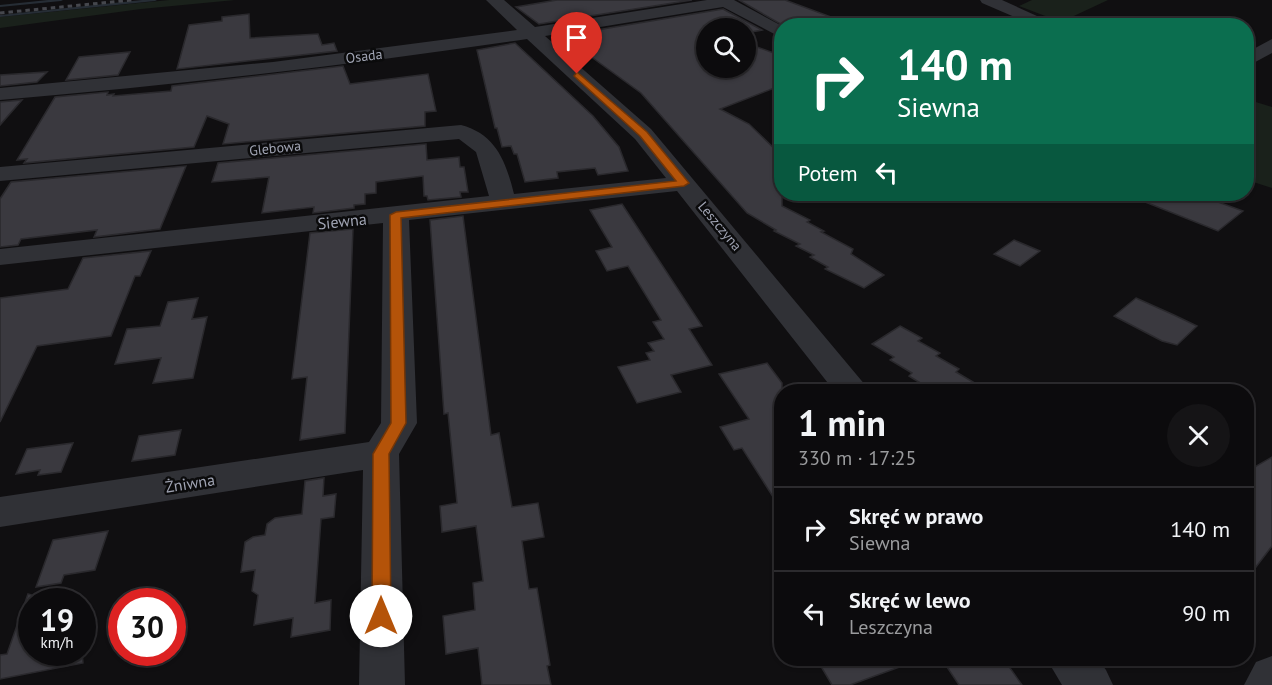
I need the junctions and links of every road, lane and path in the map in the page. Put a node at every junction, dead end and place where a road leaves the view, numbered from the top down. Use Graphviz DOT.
graph roads {
  1 [pos="494,0"];
  2 [pos="988,0"];
  3 [pos="724,1"];
  4 [pos="1032,18"];
  5 [pos="774,29"];
  6 [pos="531,34"];
  7 [pos="1272,45"];
  8 [pos="1254,57"];
  9 [pos="0,94"];
  10 [pos="0,174"];
  11 [pos="684,183"];
  12 [pos="503,203"];
  13 [pos="396,215"];
  14 [pos="0,257"];
  15 [pos="847,384"];
  16 [pos="381,454"];
  17 [pos="2,517"];
  18 [pos="1075,666"];
  19 [pos="1272,677"];
  20 [pos="382,685"];
  21 [pos="1090,685"];
  22 [pos="1267,685"];
  1 -- 6 [label="street, Leszczyna"];
  2 -- 4 [label="street"];
  3 -- 5 [label="street"];
  3 -- 6 [label="street, Osada"];
  6 -- 9 [label="street, Osada"];
  6 -- 11 [label="street, Leszczyna"];
  7 -- 8 [label="street"];
  10 -- 12 [label="street, Glebowa"];
  11 -- 12 [label="street, Siewna"];
  11 -- 15 [label="street, Leszczyna"];
  12 -- 13 [label="street, Siewna"];
  13 -- 14 [label="street, Siewna"];
  13 -- 16 [label="street"];
  16 -- 17 [label="street, Żniwna"];
  16 -- 20 [label="street"];
  18 -- 21 [label="street"];
  19 -- 22 [label="street"];
}
